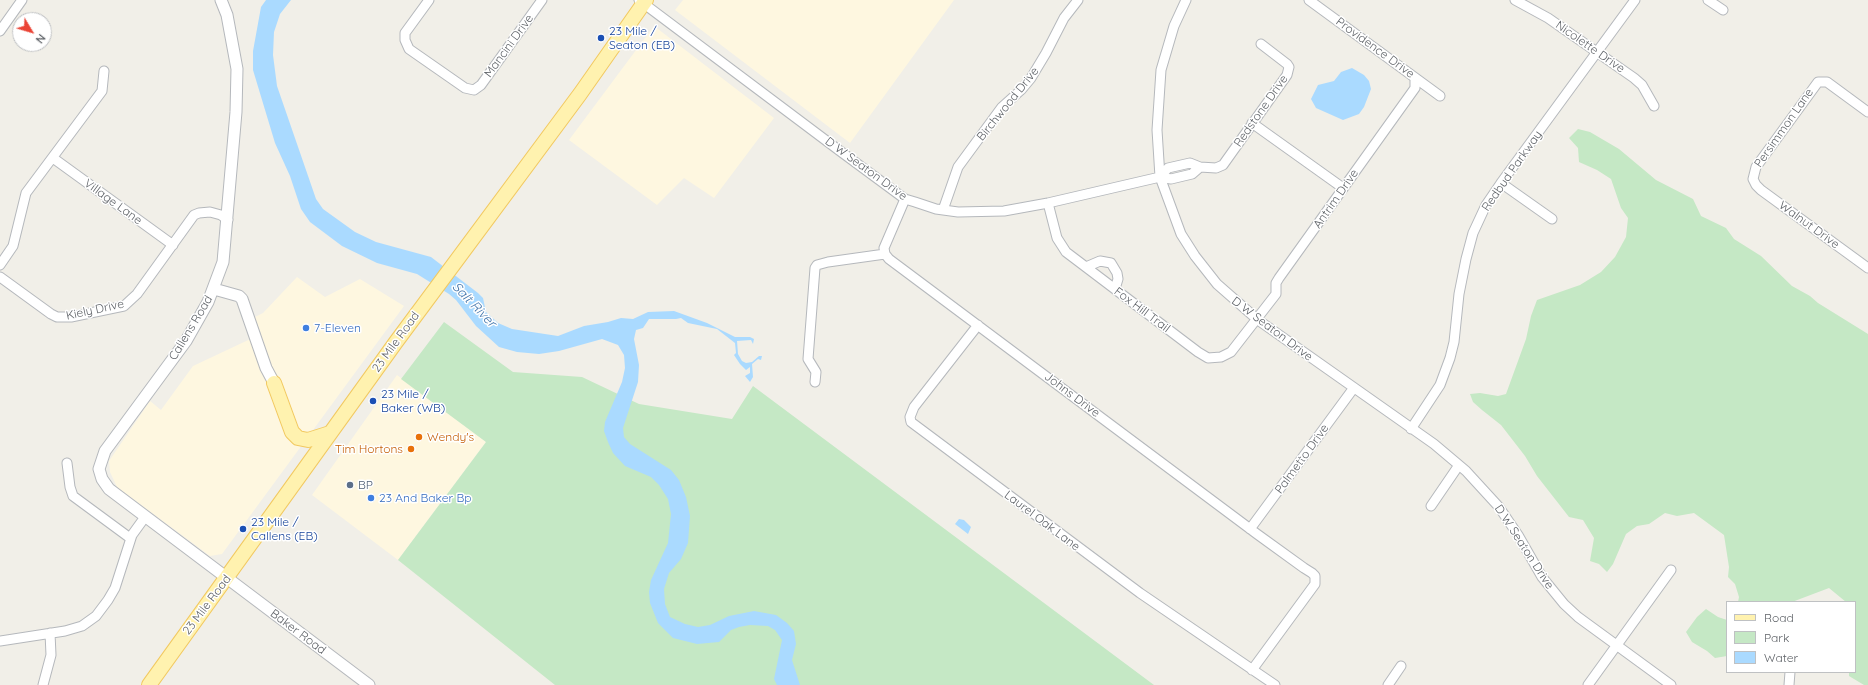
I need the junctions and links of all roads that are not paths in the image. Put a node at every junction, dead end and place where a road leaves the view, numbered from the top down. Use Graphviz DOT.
graph roads {
  1 [pos="22,0"];
  2 [pos="221,0"];
  3 [pos="429,0"];
  4 [pos="542,0"];
  5 [pos="1078,0"];
  6 [pos="1186,0"];
  7 [pos="1309,0"];
  8 [pos="1515,0"];
  9 [pos="1635,0"];
  10 [pos="1708,0"];
  11 [pos="643,1"];
  12 [pos="1723,10"];
  13 [pos="0,31"];
  14 [pos="1261,44"];
  15 [pos="1597,53"];
  16 [pos="104,72"];
  17 [pos="1415,78"];
  18 [pos="1440,96"];
  19 [pos="1654,106"];
  20 [pos="1868,112"];
  21 [pos="1252,123"];
  22 [pos="53,158"];
  23 [pos="1160,177"];
  24 [pos="1753,179"];
  25 [pos="1501,183"];
  26 [pos="1343,188"];
  27 [pos="905,199"];
  28 [pos="1048,203"];
  29 [pos="943,210"];
  30 [pos="1552,219"];
  31 [pos="228,220"];
  32 [pos="173,245"];
  33 [pos="885,254"];
  34 [pos="0,265"];
  35 [pos="1086,267"];
  36 [pos="1868,268"];
  37 [pos="0,277"];
  38 [pos="214,289"];
  39 [pos="1115,289"];
  40 [pos="1258,320"];
  41 [pos="978,325"];
  42 [pos="815,382"];
  43 [pos="274,383"];
  44 [pos="1353,389"];
  45 [pos="1411,429"];
  46 [pos="330,433"];
  47 [pos="67,463"];
  48 [pos="1459,465"];
  49 [pos="1432,506"];
  50 [pos="145,517"];
  51 [pos="1250,529"];
  52 [pos="130,538"];
  53 [pos="1671,570"];
  54 [pos="226,579"];
  55 [pos="50,633"];
  56 [pos="0,641"];
  57 [pos="1617,645"];
  58 [pos="1401,666"];
  59 [pos="1252,670"];
  60 [pos="1790,673"];
  61 [pos="43,685"];
  62 [pos="149,685"];
  63 [pos="369,685"];
  64 [pos="1275,685"];
  65 [pos="1388,685"];
  66 [pos="1588,685"];
  67 [pos="1671,685"];
  68 [pos="1789,685"];
  1 -- 13 [label="street"];
  2 -- 31 [label="street, Callens Road"];
  3 -- 4 [label="street, Mancini Drive"];
  5 -- 29 [label="street, Birchwood Drive"];
  6 -- 23 [label="street"];
  7 -- 17 [label="street, Providence Drive"];
  8 -- 15 [label="street, Nicolette Drive"];
  9 -- 15 [label="street, Redbud Parkway"];
  10 -- 12 [label="street"];
  11 -- 27 [label="street, D W Seaton Drive"];
  11 -- 46 [label="main road, 23 Mile Road"];
  14 -- 21 [label="street, Redstone Drive"];
  15 -- 19 [label="street, Nicolette Drive"];
  15 -- 25 [label="street, Redbud Parkway"];
  16 -- 22 [label="street"];
  17 -- 18 [label="street, Providence Drive"];
  17 -- 26 [label="street, Antrim Drive"];
  20 -- 24 [label="street, Persimmon Lane"];
  21 -- 23 [label="street, Redstone Drive"];
  21 -- 26 [label="street"];
  22 -- 32 [label="street, Village Lane"];
  22 -- 34 [label="street"];
  23 -- 28 [label="street, D W Seaton Drive"];
  23 -- 40 [label="street, D W Seaton Drive"];
  24 -- 36 [label="street, Walnut Drive"];
  25 -- 30 [label="street"];
  25 -- 45 [label="street, Redbud Parkway"];
  26 -- 40 [label="street, Antrim Drive"];
  27 -- 29 [label="street, D W Seaton Drive"];
  27 -- 33 [label="street"];
  28 -- 29 [label="street, D W Seaton Drive"];
  28 -- 35 [label="street, Fox Hill Trail"];
  31 -- 32 [label="street, Kiely Drive"];
  31 -- 38 [label="street, Callens Road"];
  32 -- 37 [label="street, Kiely Drive"];
  33 -- 41 [label="street, Johns Drive"];
  33 -- 42 [label="street"];
  35 -- 39 [label="street, Fox Hill Trail"];
  35 -- 39 [label="street"];
  38 -- 43 [label="street"];
  38 -- 50 [label="street, Callens Road"];
  39 -- 40 [label="street, Fox Hill Trail"];
  40 -- 44 [label="street, D W Seaton Drive"];
  41 -- 51 [label="street, Johns Drive"];
  41 -- 59 [label="street, Laurel Oak Lane"];
  43 -- 46 [label="main road"];
  44 -- 45 [label="street, D W Seaton Drive"];
  44 -- 51 [label="street, Palmetto Drive"];
  45 -- 48 [label="street, D W Seaton Drive"];
  46 -- 54 [label="main road, 23 Mile Road"];
  47 -- 52 [label="street"];
  48 -- 49 [label="street"];
  48 -- 57 [label="street, D W Seaton Drive"];
  50 -- 52 [label="street"];
  50 -- 54 [label="street, Callens Road"];
  51 -- 59 [label="street, Johns Drive"];
  52 -- 55 [label="street"];
  53 -- 57 [label="street"];
  54 -- 62 [label="main road, 23 Mile Road"];
  54 -- 63 [label="street, Baker Road"];
  55 -- 56 [label="street"];
  55 -- 61 [label="street"];
  57 -- 66 [label="street"];
  57 -- 67 [label="street, D W Seaton Drive"];
  58 -- 65 [label="street"];
  59 -- 64 [label="street, Laurel Oak Lane"];
  60 -- 68 [label="street"];
}
